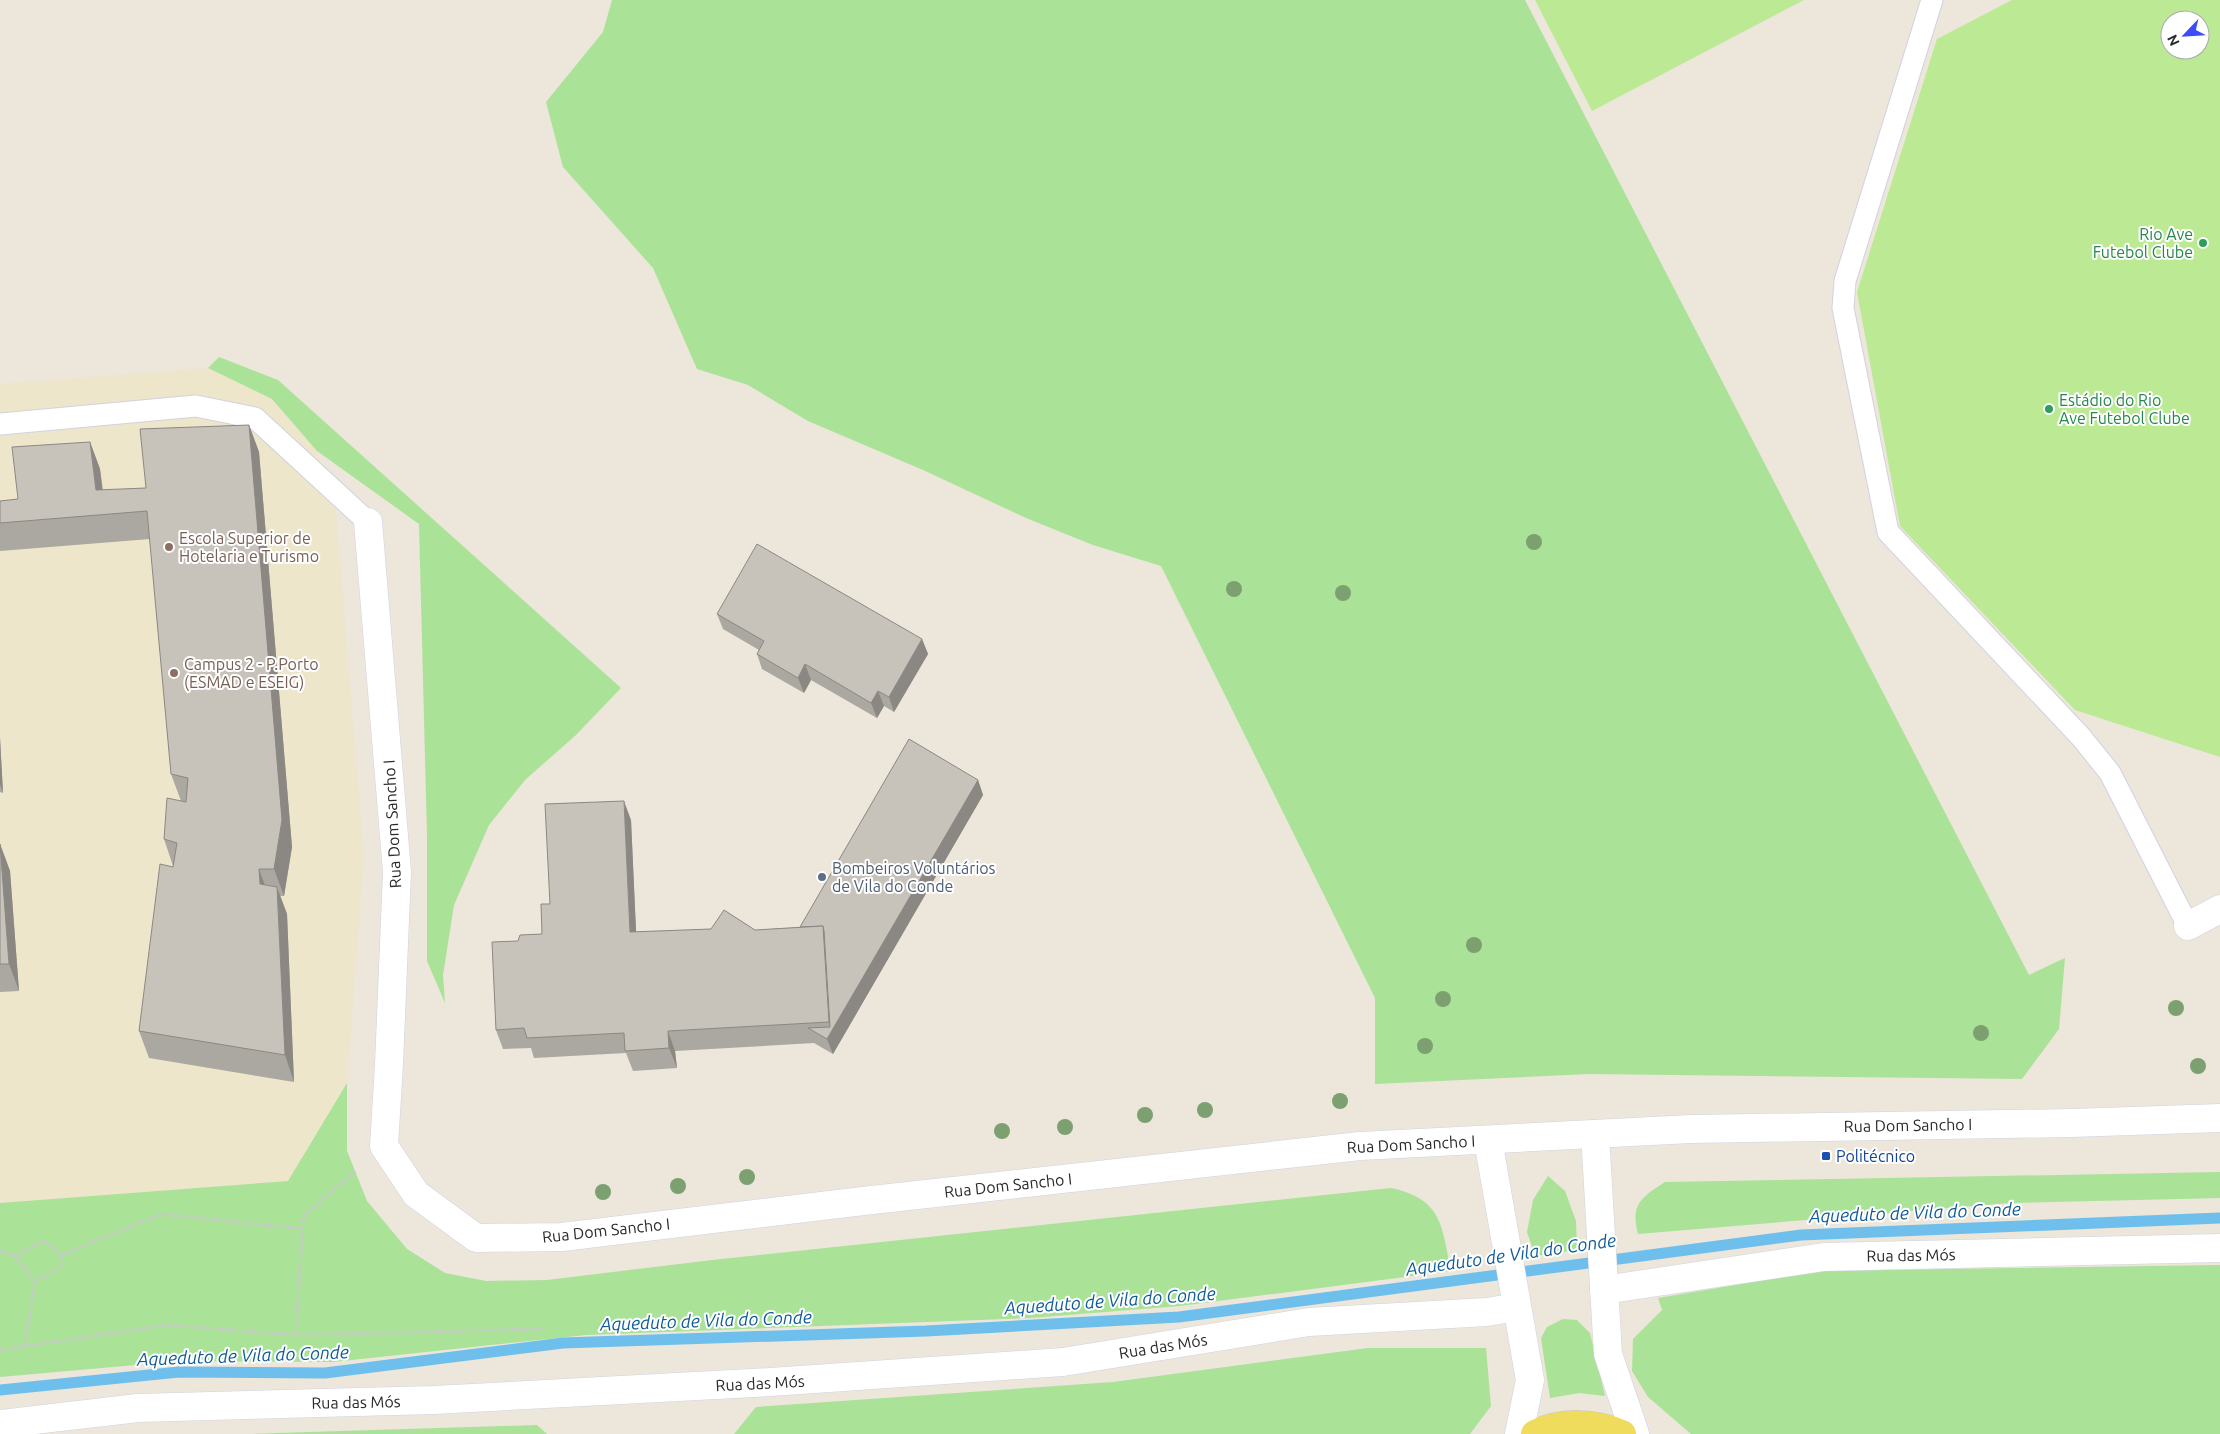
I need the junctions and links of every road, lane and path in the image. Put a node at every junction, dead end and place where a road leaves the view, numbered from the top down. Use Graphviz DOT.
graph roads {
  1 [pos="1932,0"];
  2 [pos="0,424"];
  3 [pos="368,522"];
  4 [pos="2220,909"];
  5 [pos="2188,926"];
  6 [pos="2220,1118"];
  7 [pos="1595,1134"];
  8 [pos="1488,1140"];
  9 [pos="355,1171"];
  10 [pos="302,1229"];
  11 [pos="2220,1248"];
  12 [pos="0,1251"];
  13 [pos="62,1255"];
  14 [pos="15,1256"];
  15 [pos="35,1280"];
  16 [pos="1604,1290"];
  17 [pos="1517,1307"];
  18 [pos="543,1329"];
  19 [pos="296,1335"];
  20 [pos="24,1346"];
  21 [pos="0,1350"];
  22 [pos="0,1424"];
  23 [pos="1519,1434"];
  24 [pos="1535,1434"];
  25 [pos="1622,1434"];
  26 [pos="1635,1434"];
  1 -- 5 [label="lane"];
  2 -- 3 [label="lane"];
  3 -- 8 [label="street, Rua Dom Sancho I"];
  4 -- 5 [label="street"];
  6 -- 7 [label="street, Rua Dom Sancho I"];
  7 -- 8 [label="street, Rua Dom Sancho I"];
  7 -- 16 [label="street"];
  8 -- 17 [label="street, Rua Dom Sancho I"];
  9 -- 10 [label="path"];
  10 -- 13 [label="path"];
  10 -- 19 [label="path"];
  11 -- 16 [label="street, Rua das Mós"];
  12 -- 14 [label="path"];
  13 -- 14 [label="path"];
  13 -- 15 [label="path"];
  14 -- 15 [label="path"];
  15 -- 20 [label="path"];
  16 -- 26 [label="street"];
  17 -- 22 [label="street, Rua das Mós"];
  17 -- 23 [label="street, Rua Dom Sancho I"];
  18 -- 19 [label="path"];
  19 -- 20 [label="path"];
  20 -- 21 [label="path"];
  24 -- 25 [label="main road"];
}
